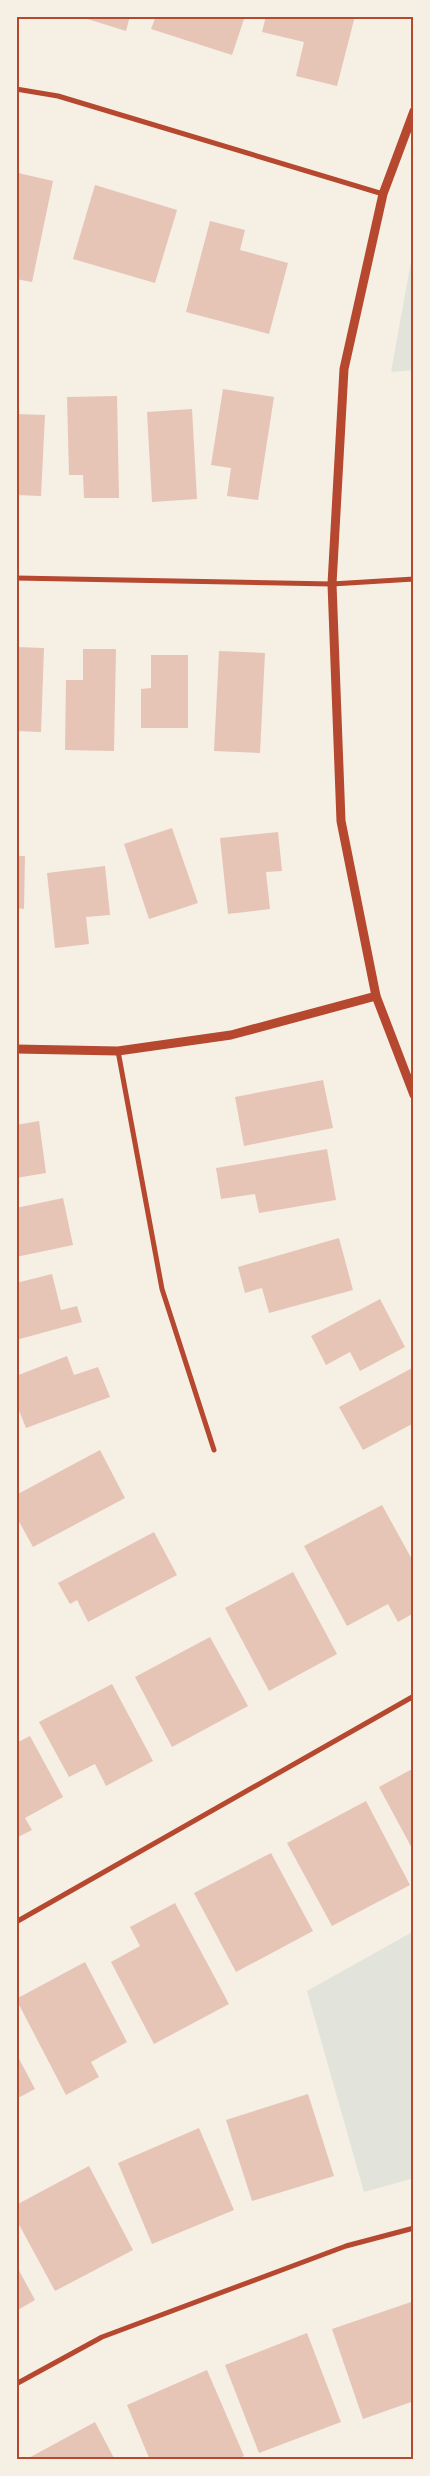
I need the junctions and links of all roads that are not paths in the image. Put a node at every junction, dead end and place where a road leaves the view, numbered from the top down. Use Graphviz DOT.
graph roads {
  1 [pos="16,89"];
  2 [pos="414,111"];
  3 [pos="382,194"];
  4 [pos="16,578"];
  5 [pos="414,579"];
  6 [pos="332,584"];
  7 [pos="376,996"];
  8 [pos="16,1049"];
  9 [pos="118,1051"];
  10 [pos="414,1095"];
  11 [pos="214,1450"];
  12 [pos="414,1696"];
  13 [pos="16,1922"];
  14 [pos="414,2228"];
  15 [pos="16,2384"];
  1 -- 3 [label="street"];
  2 -- 3 [label="street"];
  3 -- 6 [label="street"];
  4 -- 6 [label="street"];
  5 -- 6 [label="street"];
  6 -- 7 [label="street"];
  7 -- 9 [label="street"];
  7 -- 10 [label="street"];
  8 -- 9 [label="street"];
  9 -- 11 [label="street"];
  12 -- 13 [label="street"];
  14 -- 15 [label="street"];
}
